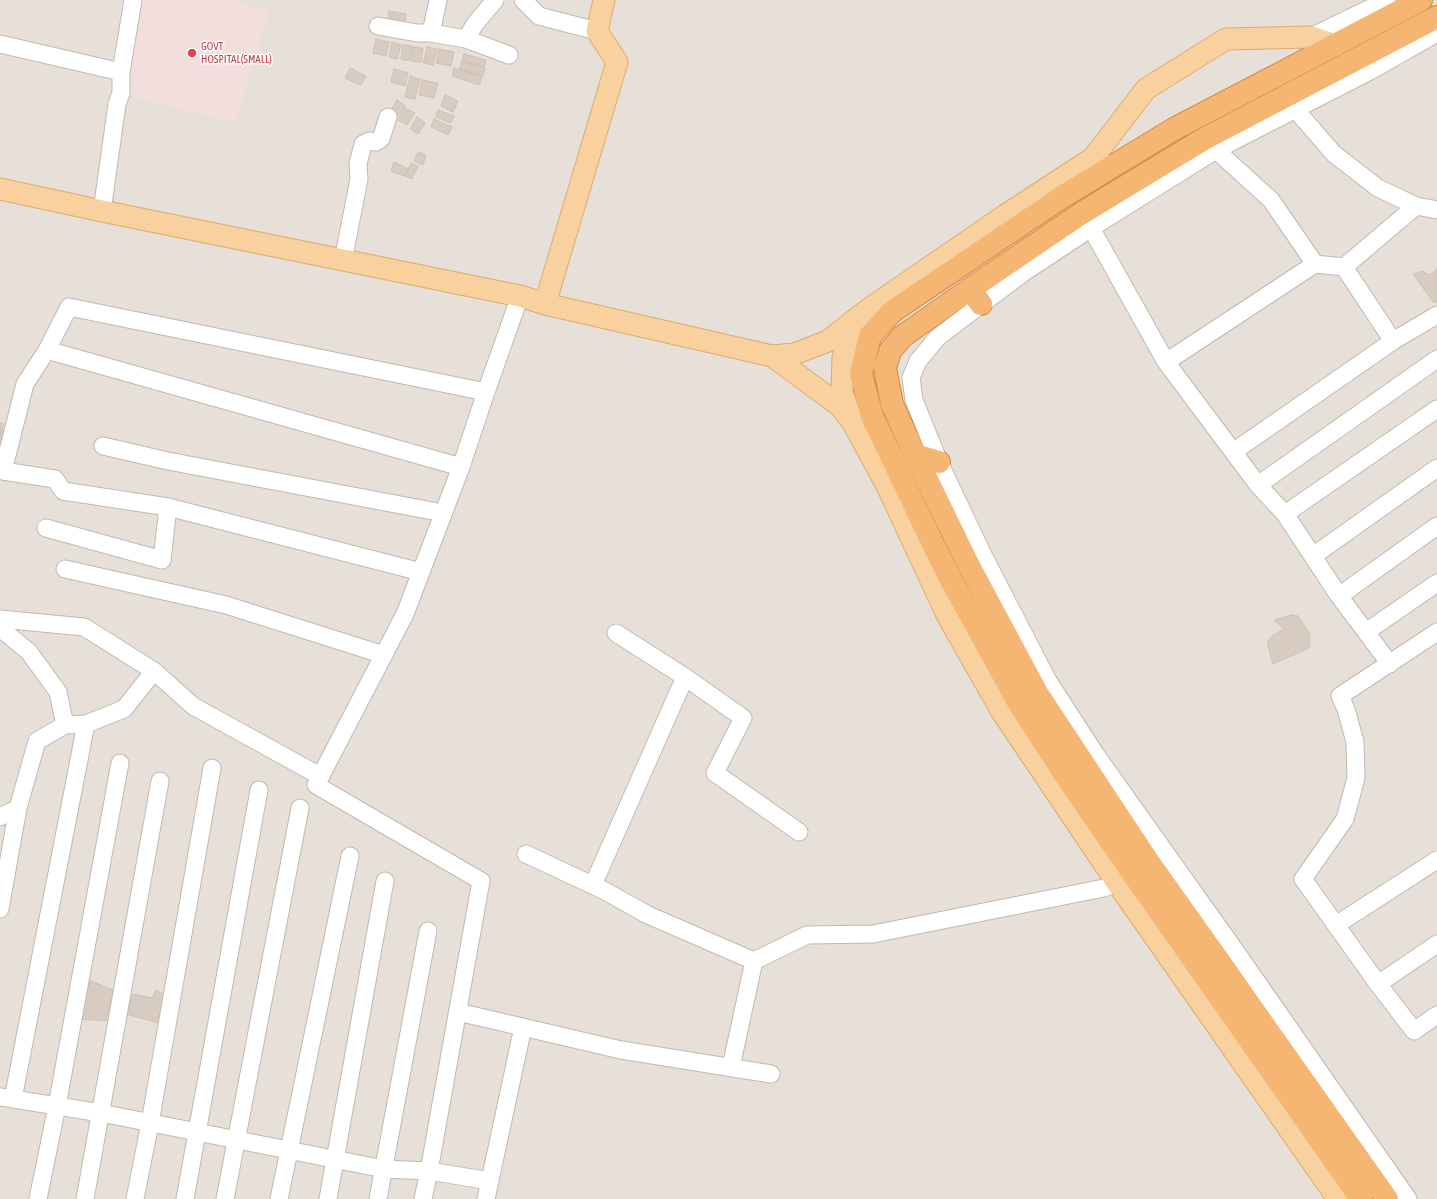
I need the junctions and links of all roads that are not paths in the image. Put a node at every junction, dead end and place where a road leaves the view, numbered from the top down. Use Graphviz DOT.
graph roads {
  1 [pos="133,0"];
  2 [pos="438,0"];
  3 [pos="495,0"];
  4 [pos="523,0"];
  5 [pos="604,0"];
  6 [pos="1387,0"];
  7 [pos="1411,2"];
  8 [pos="1431,25"];
  9 [pos="378,26"];
  10 [pos="597,31"];
  11 [pos="430,33"];
  12 [pos="1311,38"];
  13 [pos="466,39"];
  14 [pos="0,44"];
  15 [pos="1336,45"];
  16 [pos="509,55"];
  17 [pos="121,72"];
  18 [pos="1295,109"];
  19 [pos="388,118"];
  20 [pos="1216,150"];
  21 [pos="0,188"];
  22 [pos="1416,206"];
  23 [pos="1437,210"];
  24 [pos="102,211"];
  25 [pos="1091,228"];
  26 [pos="343,260"];
  27 [pos="1315,264"];
  28 [pos="1344,267"];
  29 [pos="520,296"];
  30 [pos="976,296"];
  31 [pos="545,304"];
  32 [pos="866,311"];
  33 [pos="1437,315"];
  34 [pos="1393,341"];
  35 [pos="47,350"];
  36 [pos="772,356"];
  37 [pos="1437,358"];
  38 [pos="1166,362"];
  39 [pos="486,392"];
  40 [pos="1437,409"];
  41 [pos="853,424"];
  42 [pos="103,446"];
  43 [pos="1233,452"];
  44 [pos="915,455"];
  45 [pos="939,462"];
  46 [pos="461,467"];
  47 [pos="1437,468"];
  48 [pos="1,476"];
  49 [pos="1258,485"];
  50 [pos="168,507"];
  51 [pos="443,513"];
  52 [pos="1285,514"];
  53 [pos="1437,526"];
  54 [pos="46,528"];
  55 [pos="1313,556"];
  56 [pos="65,569"];
  57 [pos="421,572"];
  58 [pos="1437,583"];
  59 [pos="1339,596"];
  60 [pos="0,619"];
  61 [pos="0,628"];
  62 [pos="1366,632"];
  63 [pos="1437,632"];
  64 [pos="616,633"];
  65 [pos="384,655"];
  66 [pos="1390,664"];
  67 [pos="154,671"];
  68 [pos="685,677"];
  69 [pos="86,724"];
  70 [pos="65,725"];
  71 [pos="120,763"];
  72 [pos="212,768"];
  73 [pos="320,776"];
  74 [pos="160,781"];
  75 [pos="259,790"];
  76 [pos="18,808"];
  77 [pos="300,808"];
  78 [pos="0,817"];
  79 [pos="799,832"];
  80 [pos="526,854"];
  81 [pos="350,856"];
  82 [pos="1437,860"];
  83 [pos="385,882"];
  84 [pos="1117,883"];
  85 [pos="593,885"];
  86 [pos="0,909"];
  87 [pos="1336,925"];
  88 [pos="428,931"];
  89 [pos="1437,944"];
  90 [pos="754,961"];
  91 [pos="1378,984"];
  92 [pos="458,1012"];
  93 [pos="1437,1015"];
  94 [pos="522,1027"];
  95 [pos="731,1067"];
  96 [pos="771,1074"];
  97 [pos="6,1098"];
  98 [pos="57,1106"];
  99 [pos="101,1113"];
  100 [pos="150,1123"];
  101 [pos="197,1133"];
  102 [pos="236,1140"];
  103 [pos="289,1151"];
  104 [pos="335,1161"];
  105 [pos="384,1169"];
  106 [pos="430,1171"];
  107 [pos="490,1181"];
  108 [pos="38,1199"];
  109 [pos="85,1199"];
  110 [pos="135,1199"];
  111 [pos="185,1199"];
  112 [pos="225,1199"];
  113 [pos="279,1199"];
  114 [pos="328,1199"];
  115 [pos="378,1199"];
  116 [pos="423,1199"];
  117 [pos="486,1199"];
  118 [pos="1338,1199"];
  119 [pos="1361,1199"];
  120 [pos="1387,1199"];
  121 [pos="1408,1199"];
  1 -- 17 [label="street"];
  2 -- 11 [label="street"];
  3 -- 13 [label="street"];
  4 -- 10 [label="street"];
  5 -- 10 [label="main road"];
  6 -- 12 [label="street"];
  7 -- 8 [label="street"];
  7 -- 15 [label="highway"];
  8 -- 18 [label="street"];
  8 -- 30 [label="highway"];
  9 -- 11 [label="street"];
  10 -- 31 [label="main road"];
  11 -- 13 [label="street"];
  12 -- 15 [label="main road"];
  12 -- 32 [label="main road"];
  13 -- 16 [label="street"];
  14 -- 17 [label="street"];
  15 -- 119 [label="highway"];
  17 -- 24 [label="street"];
  18 -- 20 [label="street"];
  18 -- 22 [label="street"];
  19 -- 26 [label="street"];
  20 -- 25 [label="street"];
  20 -- 27 [label="street"];
  21 -- 24 [label="main road"];
  22 -- 23 [label="street"];
  22 -- 28 [label="street"];
  24 -- 26 [label="main road"];
  25 -- 30 [label="street"];
  25 -- 38 [label="street"];
  26 -- 29 [label="main road"];
  27 -- 28 [label="street"];
  27 -- 38 [label="street"];
  28 -- 34 [label="street"];
  29 -- 31 [label="main road"];
  29 -- 39 [label="street"];
  30 -- 44 [label="highway"];
  30 -- 45 [label="street"];
  31 -- 36 [label="main road"];
  32 -- 36 [label="main road"];
  32 -- 41 [label="main road"];
  33 -- 34 [label="street"];
  34 -- 43 [label="street"];
  35 -- 39 [label="street"];
  35 -- 46 [label="street"];
  35 -- 48 [label="street"];
  36 -- 41 [label="main road"];
  37 -- 49 [label="street"];
  38 -- 43 [label="street"];
  39 -- 46 [label="street"];
  40 -- 52 [label="street"];
  41 -- 84 [label="main road"];
  42 -- 51 [label="street"];
  43 -- 49 [label="street"];
  44 -- 45 [label="highway"];
  44 -- 120 [label="highway"];
  45 -- 121 [label="street"];
  46 -- 51 [label="street"];
  47 -- 55 [label="street"];
  48 -- 50 [label="street"];
  49 -- 52 [label="street"];
  50 -- 54 [label="street"];
  50 -- 57 [label="street"];
  51 -- 57 [label="street"];
  52 -- 55 [label="street"];
  53 -- 59 [label="street"];
  55 -- 59 [label="street"];
  56 -- 65 [label="street"];
  57 -- 65 [label="street"];
  58 -- 62 [label="street"];
  59 -- 62 [label="street"];
  60 -- 67 [label="street"];
  61 -- 70 [label="street"];
  62 -- 66 [label="street"];
  63 -- 66 [label="street"];
  64 -- 68 [label="street"];
  65 -- 73 [label="street"];
  66 -- 87 [label="street"];
  67 -- 69 [label="street"];
  67 -- 73 [label="street"];
  68 -- 79 [label="street"];
  68 -- 85 [label="street"];
  69 -- 70 [label="street"];
  69 -- 97 [label="street"];
  70 -- 76 [label="street"];
  71 -- 98 [label="street"];
  72 -- 100 [label="street"];
  73 -- 92 [label="street"];
  74 -- 99 [label="street"];
  75 -- 101 [label="street"];
  76 -- 78 [label="street"];
  76 -- 86 [label="street"];
  77 -- 102 [label="street"];
  80 -- 85 [label="street"];
  81 -- 103 [label="street"];
  82 -- 87 [label="street"];
  83 -- 104 [label="street"];
  84 -- 90 [label="street"];
  84 -- 118 [label="main road"];
  85 -- 90 [label="street"];
  87 -- 91 [label="street"];
  88 -- 105 [label="street"];
  89 -- 91 [label="street"];
  90 -- 95 [label="street"];
  91 -- 93 [label="street"];
  92 -- 94 [label="street"];
  92 -- 106 [label="street"];
  94 -- 95 [label="street"];
  94 -- 107 [label="street"];
  95 -- 96 [label="street"];
  97 -- 98 [label="street"];
  98 -- 99 [label="street"];
  98 -- 108 [label="street"];
  99 -- 100 [label="street"];
  99 -- 109 [label="street"];
  100 -- 101 [label="street"];
  100 -- 110 [label="street"];
  101 -- 102 [label="street"];
  101 -- 111 [label="street"];
  102 -- 103 [label="street"];
  102 -- 112 [label="street"];
  103 -- 104 [label="street"];
  103 -- 113 [label="street"];
  104 -- 105 [label="street"];
  104 -- 114 [label="street"];
  105 -- 106 [label="street"];
  105 -- 115 [label="street"];
  106 -- 107 [label="street"];
  106 -- 116 [label="street"];
  107 -- 117 [label="street"];
}
